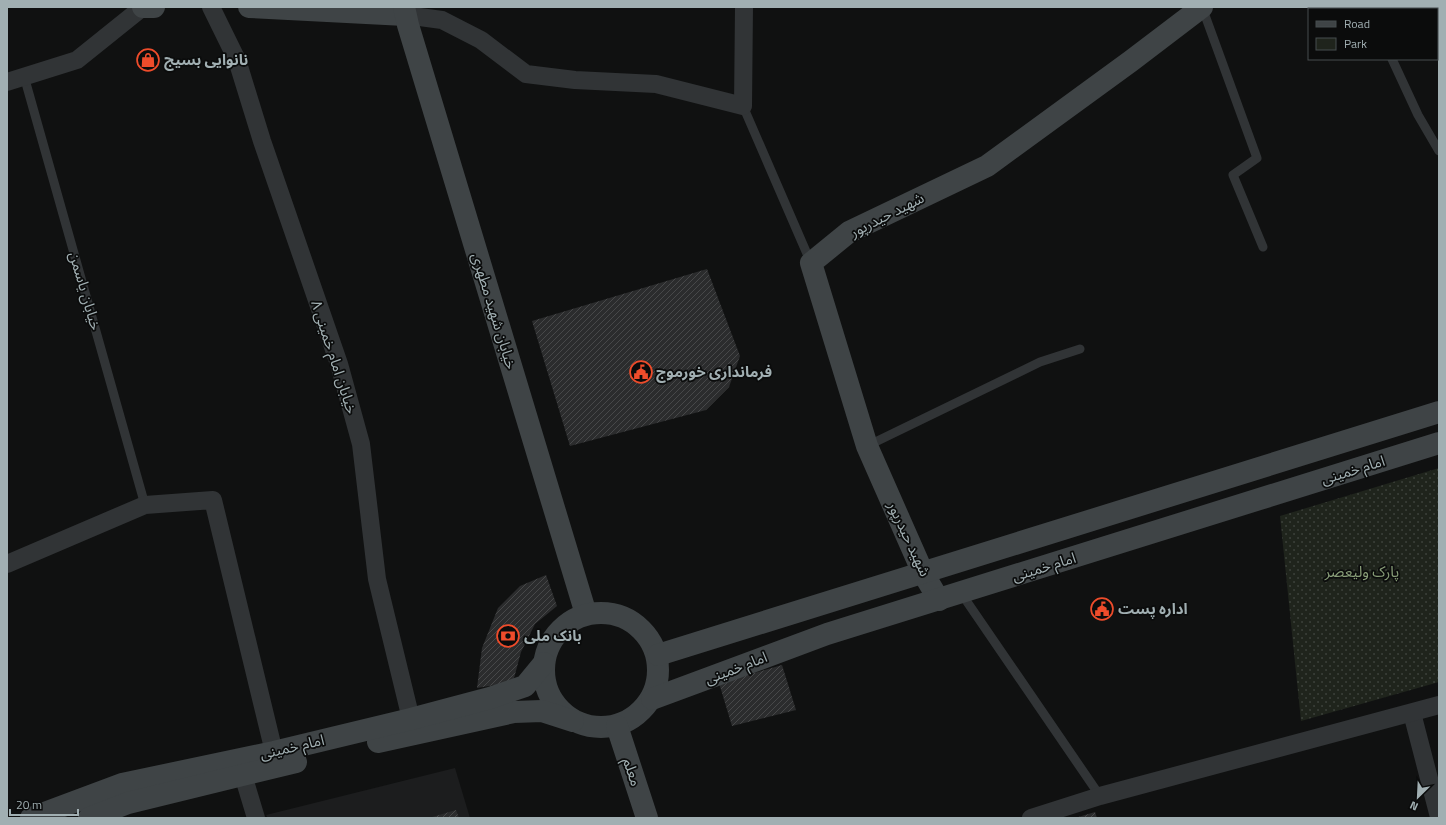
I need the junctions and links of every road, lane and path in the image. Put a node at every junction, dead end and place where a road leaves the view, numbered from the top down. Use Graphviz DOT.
graph roads {
  1 [pos="139,7"];
  2 [pos="143,7"];
  3 [pos="154,7"];
  4 [pos="211,7"];
  5 [pos="249,7"];
  6 [pos="744,7"];
  7 [pos="1202,7"];
  8 [pos="405,11"];
  9 [pos="1392,60"];
  10 [pos="24,76"];
  11 [pos="7,82"];
  12 [pos="743,106"];
  13 [pos="1439,151"];
  14 [pos="1263,247"];
  15 [pos="811,263"];
  16 [pos="1080,349"];
  17 [pos="1439,412"];
  18 [pos="1439,443"];
  19 [pos="867,446"];
  20 [pos="145,505"];
  21 [pos="7,564"];
  22 [pos="923,572"];
  23 [pos="961,593"];
  24 [pos="939,600"];
  25 [pos="586,614"];
  26 [pos="658,655"];
  27 [pos="544,663"];
  28 [pos="652,699"];
  29 [pos="1439,705"];
  30 [pos="1412,713"];
  31 [pos="411,719"];
  32 [pos="573,721"];
  33 [pos="617,726"];
  34 [pos="274,752"];
  35 [pos="243,775"];
  36 [pos="1100,796"];
  37 [pos="1439,817"];
  38 [pos="31,818"];
  39 [pos="89,818"];
  40 [pos="256,818"];
  41 [pos="647,818"];
  42 [pos="1031,818"];
  1 -- 2 [label="street"];
  2 -- 3 [label="main road"];
  2 -- 10 [label="street"];
  4 -- 31 [label="street, خیابان امام خمینی ۸"];
  5 -- 8 [label="main road"];
  6 -- 12 [label="street"];
  7 -- 14 [label="lane"];
  7 -- 15 [label="main road, شهید حیدرپور"];
  8 -- 12 [label="street"];
  8 -- 25 [label="main road, خیابان شهید مطهری"];
  9 -- 13 [label="lane"];
  10 -- 11 [label="street"];
  10 -- 20 [label="lane, خیابان یاسمن"];
  12 -- 15 [label="lane"];
  15 -- 19 [label="main road, شهید حیدرپور"];
  16 -- 19 [label="lane"];
  17 -- 22 [label="main road, امام خمینی"];
  18 -- 23 [label="main road, امام خمینی"];
  19 -- 22 [label="main road, شهید حیدرپور"];
  20 -- 21 [label="street"];
  20 -- 34 [label="street"];
  22 -- 24 [label="main road, شهید حیدرپور"];
  22 -- 26 [label="main road, امام خمینی"];
  23 -- 24 [label="main road, امام خمینی"];
  23 -- 36 [label="lane"];
  24 -- 28 [label="main road, امام خمینی"];
  25 -- 26 [label="main road"];
  25 -- 27 [label="main road"];
  26 -- 28 [label="main road"];
  27 -- 31 [label="main road, امام خمینی"];
  27 -- 32 [label="main road"];
  28 -- 33 [label="main road"];
  29 -- 30 [label="street"];
  30 -- 36 [label="street"];
  30 -- 37 [label="street"];
  31 -- 34 [label="main road, امام خمینی"];
  32 -- 33 [label="main road"];
  32 -- 35 [label="main road, امام خمینی"];
  33 -- 41 [label="main road, معلم"];
  34 -- 38 [label="main road, امام خمینی"];
  35 -- 39 [label="main road, امام خمینی"];
  35 -- 40 [label="street"];
  36 -- 42 [label="street"];
}
